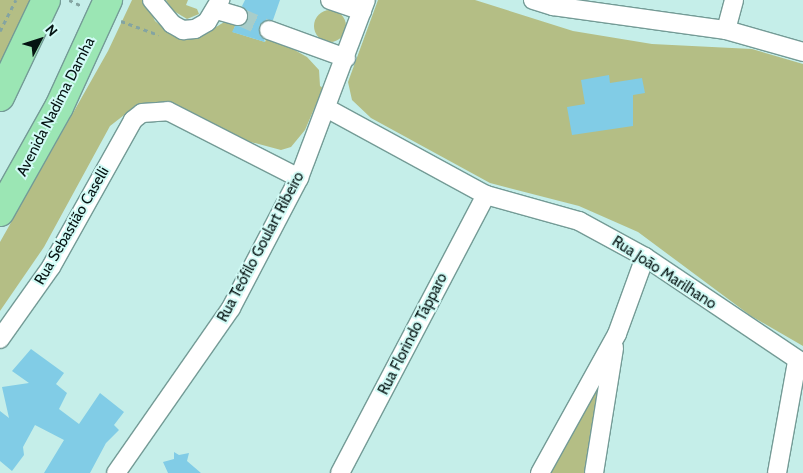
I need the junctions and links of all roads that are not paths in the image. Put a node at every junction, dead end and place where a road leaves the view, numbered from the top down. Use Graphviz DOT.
graph roads {
  1 [pos="46,0"];
  2 [pos="108,0"];
  3 [pos="152,0"];
  4 [pos="330,0"];
  5 [pos="533,0"];
  6 [pos="734,0"];
  7 [pos="553,3"];
  8 [pos="219,5"];
  9 [pos="364,5"];
  10 [pos="238,16"];
  11 [pos="270,30"];
  12 [pos="726,30"];
  13 [pos="803,52"];
  14 [pos="346,58"];
  15 [pos="0,97"];
  16 [pos="328,109"];
  17 [pos="299,178"];
  18 [pos="486,195"];
  19 [pos="0,212"];
  20 [pos="645,257"];
  21 [pos="617,334"];
  22 [pos="0,339"];
  23 [pos="800,363"];
  24 [pos="116,473"];
  25 [pos="340,473"];
  26 [pos="540,473"];
  27 [pos="594,473"];
  28 [pos="777,473"];
  1 -- 15 [label="main road"];
  2 -- 19 [label="main road, Avenida Nadima Damha"];
  3 -- 8 [label="street"];
  4 -- 9 [label="street"];
  5 -- 7 [label="street"];
  6 -- 12 [label="street"];
  7 -- 12 [label="street"];
  8 -- 10 [label="street"];
  9 -- 14 [label="street, Rua Teófilo Goulart Ribeiro"];
  11 -- 14 [label="street"];
  12 -- 13 [label="street"];
  14 -- 16 [label="street, Rua Teófilo Goulart Ribeiro"];
  16 -- 17 [label="street, Rua Teófilo Goulart Ribeiro"];
  16 -- 18 [label="street, Rua João Marilhano"];
  17 -- 22 [label="street, Rua Sebastião Caselli"];
  17 -- 24 [label="street, Rua Teófilo Goulart Ribeiro"];
  18 -- 20 [label="street, Rua João Marilhano"];
  18 -- 25 [label="street, Rua Florindo Tápparo"];
  20 -- 21 [label="street"];
  20 -- 23 [label="street, Rua João Marilhano"];
  21 -- 26 [label="street"];
  21 -- 27 [label="street"];
  23 -- 28 [label="street"];
}
